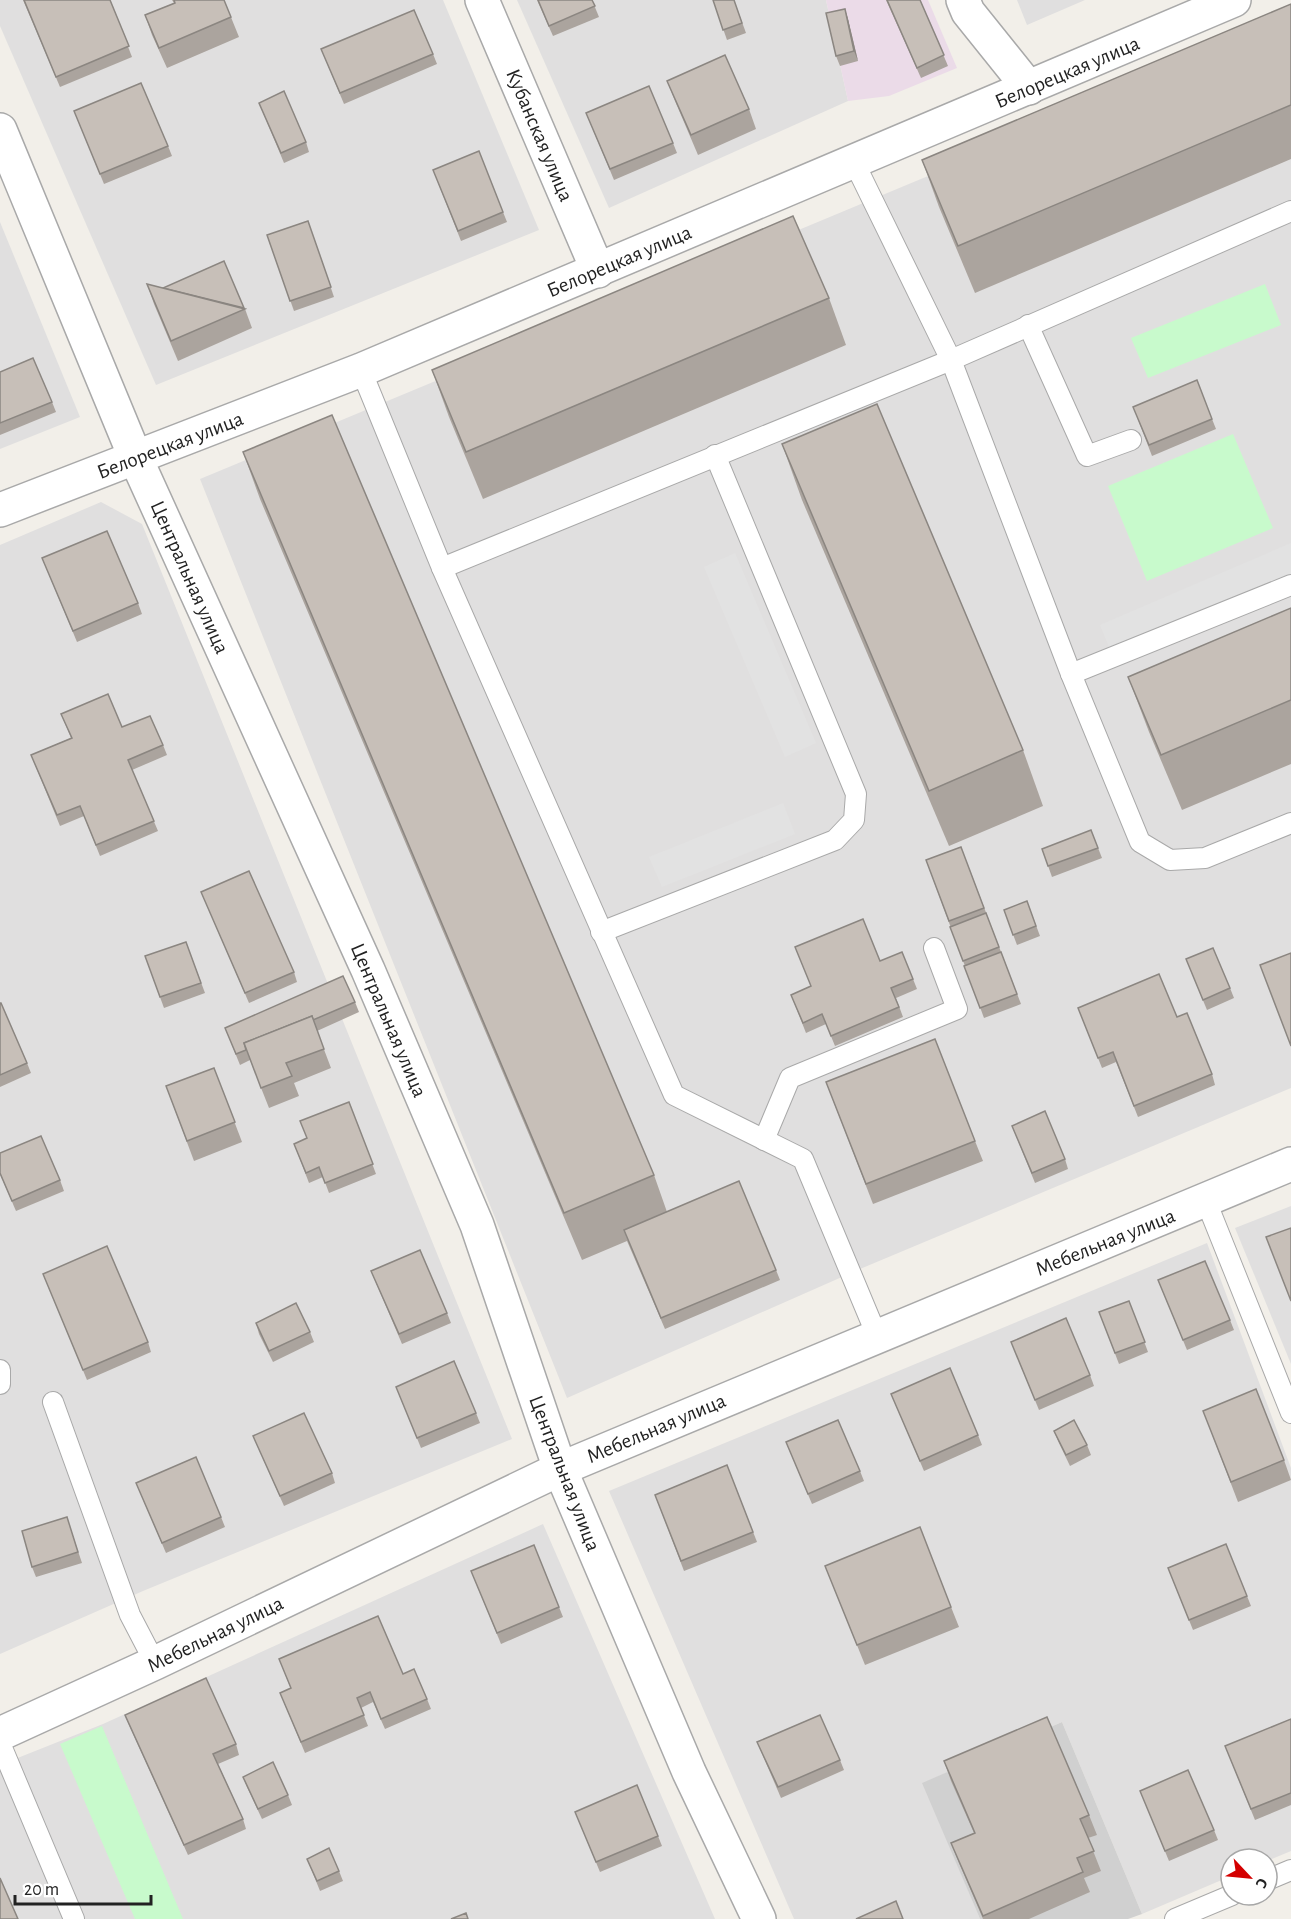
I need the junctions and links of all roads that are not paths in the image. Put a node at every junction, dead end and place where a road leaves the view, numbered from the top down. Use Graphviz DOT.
graph roads {
  1 [pos="482,0"];
  2 [pos="963,0"];
  3 [pos="1234,0"];
  4 [pos="1029,88"];
  5 [pos="0,130"];
  6 [pos="854,162"];
  7 [pos="1291,211"];
  8 [pos="597,271"];
  9 [pos="1028,325"];
  10 [pos="951,360"];
  11 [pos="361,370"];
  12 [pos="1131,440"];
  13 [pos="715,455"];
  14 [pos="136,459"];
  15 [pos="0,510"];
  16 [pos="442,568"];
  17 [pos="1291,585"];
  18 [pos="1071,674"];
  19 [pos="1291,824"];
  20 [pos="601,932"];
  21 [pos="934,948"];
  22 [pos="764,1140"];
  23 [pos="1291,1164"];
  24 [pos="1206,1201"];
  25 [pos="877,1336"];
  26 [pos="0,1370"];
  27 [pos="0,1384"];
  28 [pos="53,1402"];
  29 [pos="1291,1413"];
  30 [pos="560,1469"];
  31 [pos="155,1663"];
  32 [pos="0,1734"];
  33 [pos="0,1743"];
  34 [pos="1219,1900"];
  35 [pos="74,1919"];
  36 [pos="759,1919"];
  37 [pos="1175,1919"];
  1 -- 8 [label="street, Кубанская улица"];
  2 -- 4 [label="street"];
  3 -- 4 [label="street, Белорецкая улица"];
  4 -- 6 [label="street, Белорецкая улица"];
  5 -- 14 [label="street, Центральная улица"];
  6 -- 8 [label="street, Белорецкая улица"];
  6 -- 10 [label="lane"];
  7 -- 9 [label="lane"];
  8 -- 11 [label="street, Белорецкая улица"];
  9 -- 10 [label="lane"];
  9 -- 12 [label="lane"];
  10 -- 13 [label="lane"];
  10 -- 18 [label="lane"];
  11 -- 14 [label="street, Белорецкая улица"];
  11 -- 16 [label="lane"];
  13 -- 16 [label="lane"];
  13 -- 20 [label="lane"];
  14 -- 15 [label="street, Белорецкая улица"];
  14 -- 30 [label="street, Центральная улица"];
  16 -- 20 [label="lane"];
  17 -- 18 [label="lane"];
  18 -- 19 [label="lane"];
  20 -- 22 [label="lane"];
  21 -- 22 [label="lane"];
  22 -- 25 [label="lane"];
  23 -- 24 [label="street, Мебельная улица"];
  24 -- 25 [label="street, Мебельная улица"];
  24 -- 29 [label="lane"];
  25 -- 30 [label="street, Мебельная улица"];
  26 -- 27 [label="lane"];
  28 -- 31 [label="lane"];
  30 -- 31 [label="street, Мебельная улица"];
  30 -- 36 [label="street, Центральная улица"];
  31 -- 32 [label="street, Мебельная улица"];
  33 -- 35 [label="lane"];
  34 -- 37 [label="lane"];
}
